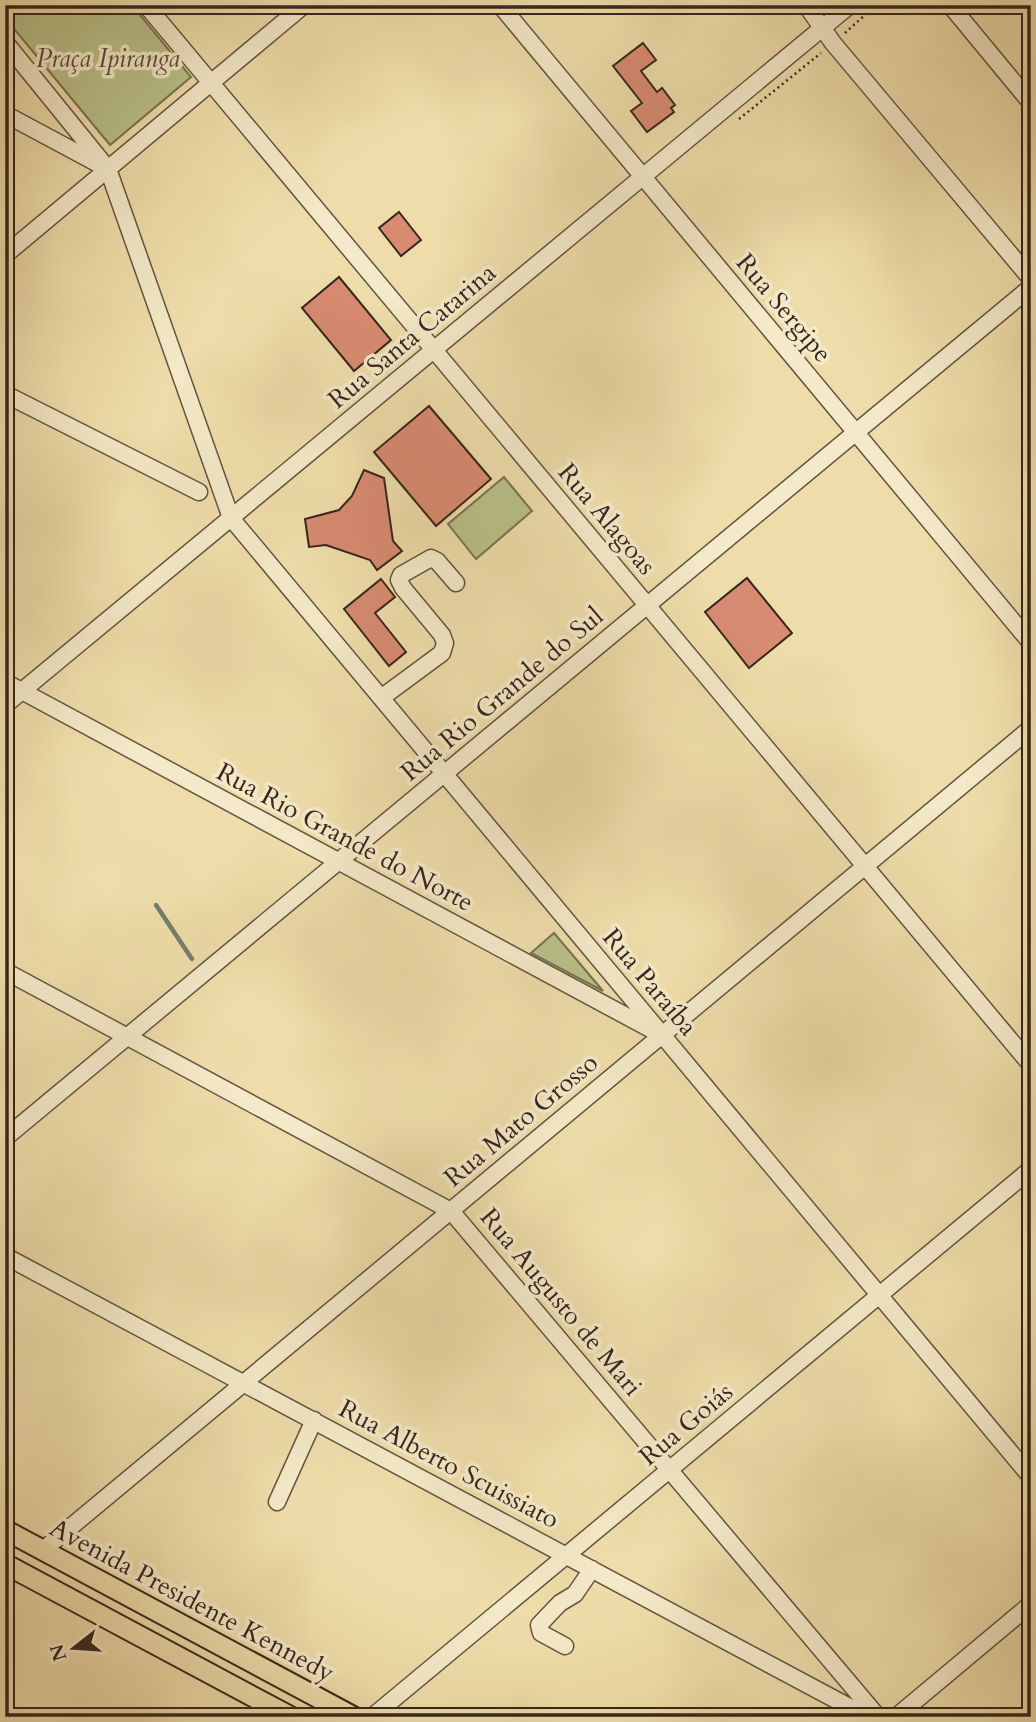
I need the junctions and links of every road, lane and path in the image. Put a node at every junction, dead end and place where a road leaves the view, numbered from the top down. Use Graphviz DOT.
graph roads {
  1 [pos="146,5"];
  2 [pos="304,5"];
  3 [pos="500,5"];
  4 [pos="806,5"];
  5 [pos="850,5"];
  6 [pos="950,5"];
  7 [pos="821,29"];
  8 [pos="5,42"];
  9 [pos="211,83"];
  10 [pos="1031,103"];
  11 [pos="5,114"];
  12 [pos="108,169"];
  13 [pos="643,177"];
  14 [pos="5,255"];
  15 [pos="1031,279"];
  16 [pos="1031,287"];
  17 [pos="434,350"];
  18 [pos="5,394"];
  19 [pos="855,432"];
  20 [pos="199,492"];
  21 [pos="231,518"];
  22 [pos="456,583"];
  23 [pos="647,605"];
  24 [pos="1031,643"];
  25 [pos="5,682"];
  26 [pos="22,691"];
  27 [pos="381,698"];
  28 [pos="5,705"];
  29 [pos="1031,728"];
  30 [pos="444,774"];
  31 [pos="339,862"];
  32 [pos="865,866"];
  33 [pos="5,971"];
  34 [pos="662,1035"];
  35 [pos="128,1037"];
  36 [pos="1031,1065"];
  37 [pos="5,1139"];
  38 [pos="1031,1169"];
  39 [pos="452,1211"];
  40 [pos="5,1256"];
  41 [pos="879,1295"];
  42 [pos="245,1383"];
  43 [pos="314,1420"];
  44 [pos="670,1470"];
  45 [pos="1031,1477"];
  46 [pos="277,1502"];
  47 [pos="5,1530"];
  48 [pos="43,1550"];
  49 [pos="567,1555"];
  50 [pos="592,1569"];
  51 [pos="9,1572"];
  52 [pos="1031,1604"];
  53 [pos="205,1637"];
  54 [pos="565,1646"];
  55 [pos="180,1658"];
  56 [pos="291,1717"];
  57 [pos="354,1717"];
  58 [pos="372,1717"];
  59 [pos="868,1717"];
  60 [pos="878,1717"];
  61 [pos="896,1717"];
  1 -- 9 [label="street, Rua Alagoas"];
  2 -- 9 [label="street"];
  3 -- 13 [label="street, Rua Sergipe"];
  4 -- 7 [label="street"];
  5 -- 7 [label="street, Rua Santa Catarina"];
  6 -- 10 [label="street"];
  7 -- 13 [label="street, Rua Santa Catarina"];
  7 -- 15 [label="street"];
  8 -- 12 [label="street"];
  9 -- 12 [label="street"];
  9 -- 17 [label="street, Rua Alagoas"];
  11 -- 12 [label="street"];
  12 -- 14 [label="street"];
  12 -- 21 [label="street"];
  13 -- 17 [label="street, Rua Santa Catarina"];
  13 -- 19 [label="street, Rua Sergipe"];
  16 -- 19 [label="street, Rua Rio Grande do Sul"];
  17 -- 21 [label="street, Rua Santa Catarina"];
  17 -- 23 [label="street, Rua Alagoas"];
  18 -- 20 [label="street"];
  19 -- 23 [label="street, Rua Rio Grande do Sul"];
  19 -- 24 [label="street, Rua Sergipe"];
  21 -- 26 [label="street, Rua Santa Catarina"];
  21 -- 27 [label="street, Rua Paraíba"];
  22 -- 27 [label="street"];
  23 -- 30 [label="street, Rua Rio Grande do Sul"];
  23 -- 32 [label="street, Rua Alagoas"];
  25 -- 26 [label="street, Rua Rio Grande do Norte"];
  26 -- 28 [label="street, Rua Santa Catarina"];
  26 -- 31 [label="street, Rua Rio Grande do Norte"];
  27 -- 30 [label="street, Rua Paraíba"];
  29 -- 32 [label="street, Rua Mato Grosso"];
  30 -- 31 [label="street, Rua Rio Grande do Sul"];
  30 -- 34 [label="street, Rua Paraíba"];
  31 -- 34 [label="street, Rua Rio Grande do Norte"];
  31 -- 35 [label="street, Rua Rio Grande do Sul"];
  32 -- 34 [label="street, Rua Mato Grosso"];
  32 -- 36 [label="street, Rua Alagoas"];
  33 -- 35 [label="street, Rua Augusto de Mari"];
  34 -- 39 [label="street, Rua Mato Grosso"];
  34 -- 41 [label="street, Rua Paraíba"];
  35 -- 37 [label="street, Rua Rio Grande do Sul"];
  35 -- 39 [label="street, Rua Augusto de Mari"];
  38 -- 41 [label="street, Rua Goiás"];
  39 -- 42 [label="street, Rua Mato Grosso"];
  39 -- 44 [label="street, Rua Augusto de Mari"];
  40 -- 42 [label="street, Rua Alberto Scuissiato"];
  41 -- 44 [label="street, Rua Goiás"];
  41 -- 45 [label="street, Rua Paraíba"];
  42 -- 43 [label="street, Rua Alberto Scuissiato"];
  42 -- 48 [label="street, Rua Mato Grosso"];
  43 -- 46 [label="street"];
  43 -- 49 [label="street, Rua Alberto Scuissiato"];
  44 -- 49 [label="street, Rua Goiás"];
  44 -- 60 [label="street, Rua Augusto de Mari"];
  47 -- 48 [label="main road, Avenida Presidente Kennedy"];
  48 -- 53 [label="main road, Avenida Presidente Kennedy"];
  49 -- 50 [label="street, Rua Alberto Scuissiato"];
  49 -- 58 [label="street, Rua Goiás"];
  50 -- 54 [label="street"];
  50 -- 59 [label="street, Rua Alberto Scuissiato"];
  51 -- 55 [label="main road"];
  52 -- 61 [label="street"];
  53 -- 55 [label="main road"];
  53 -- 57 [label="main road, Avenida Presidente Kennedy"];
  55 -- 56 [label="main road"];
}
